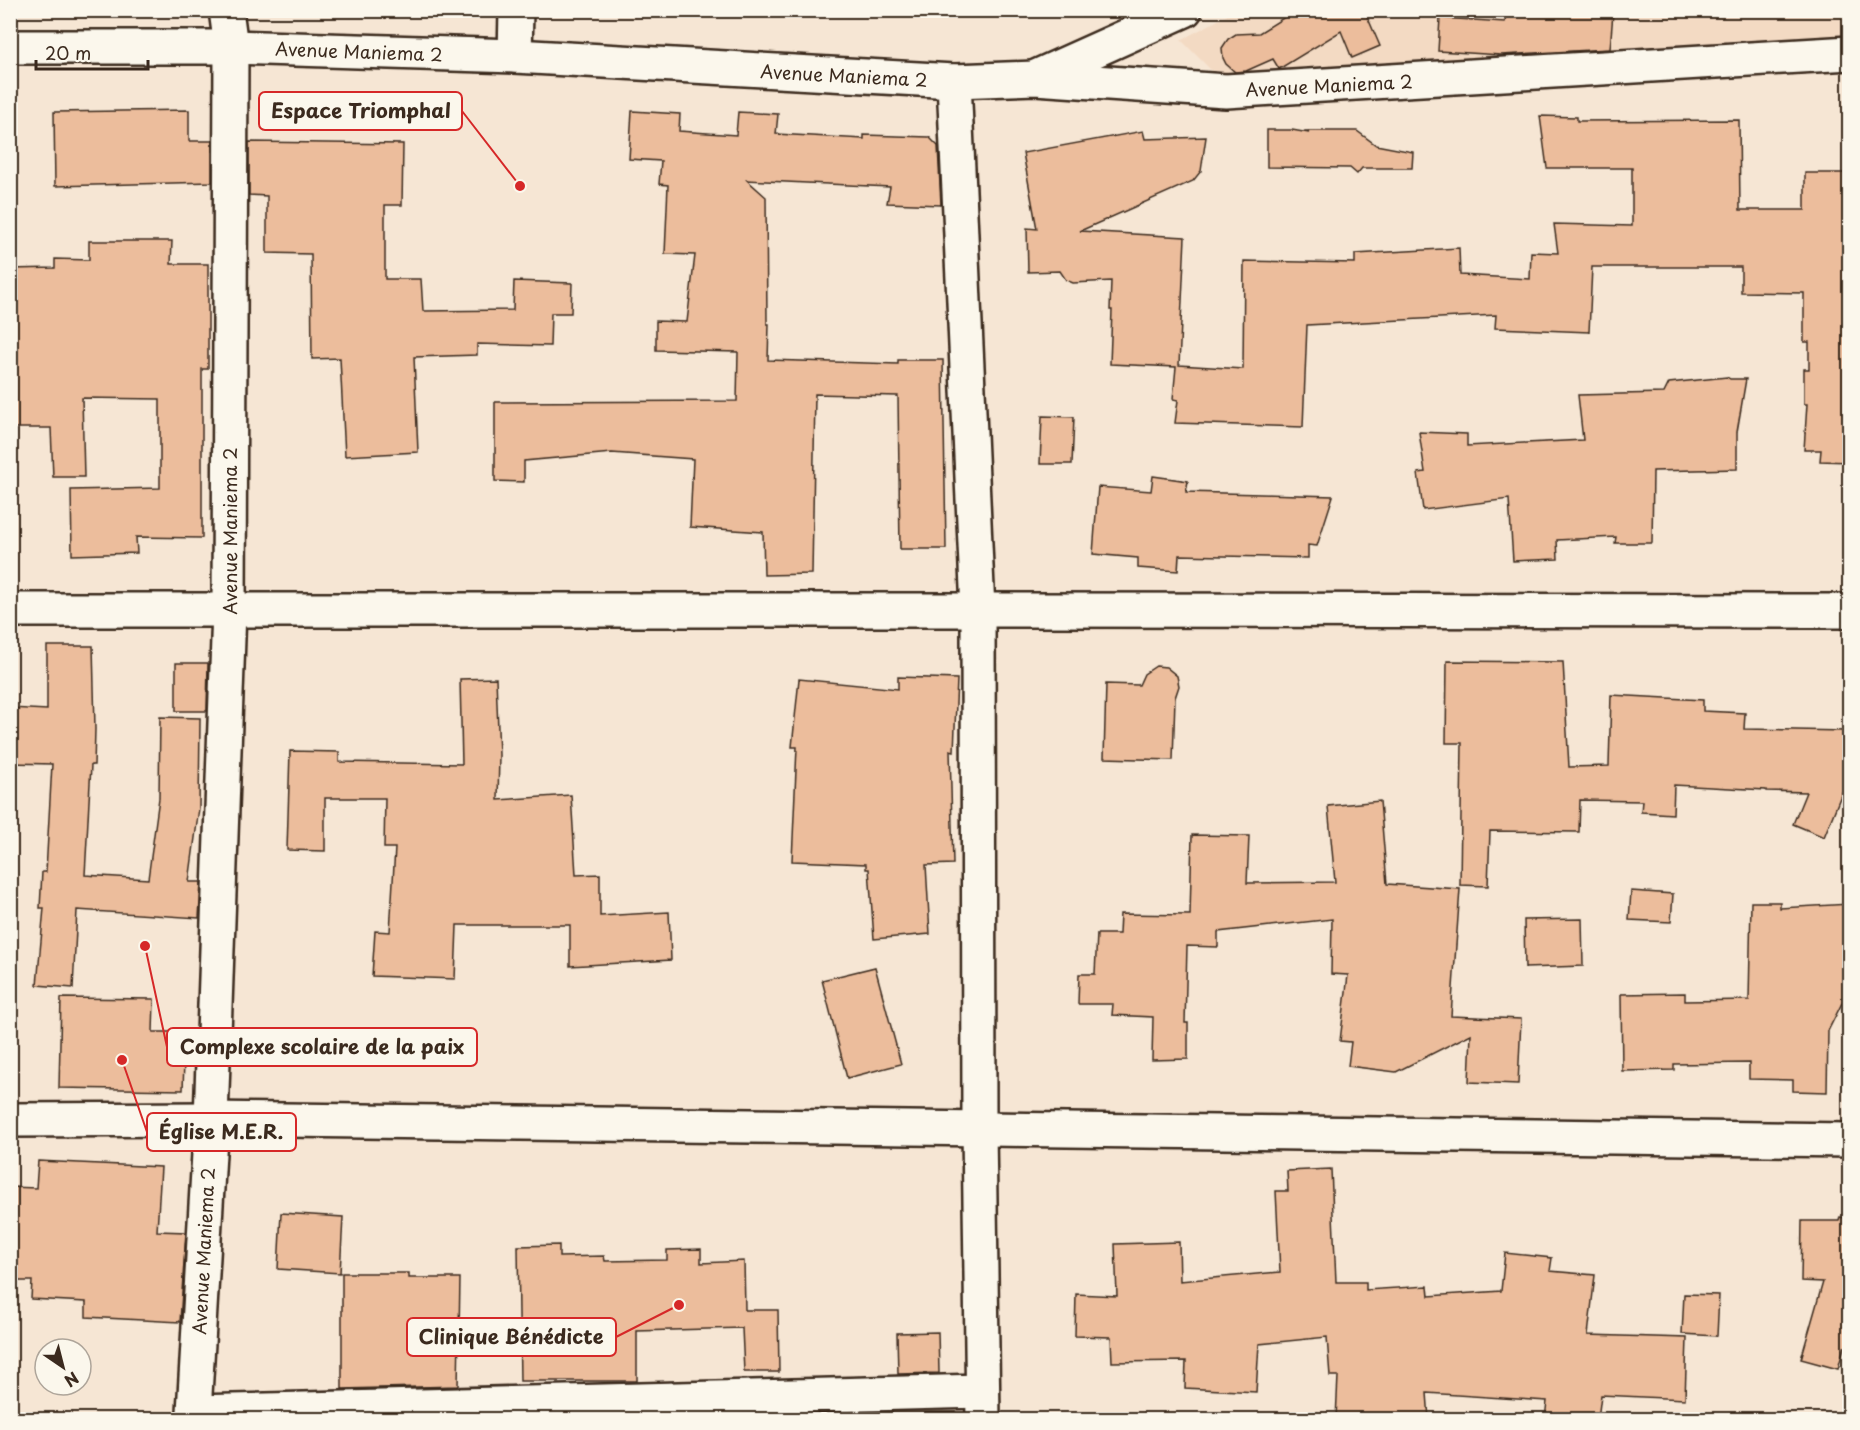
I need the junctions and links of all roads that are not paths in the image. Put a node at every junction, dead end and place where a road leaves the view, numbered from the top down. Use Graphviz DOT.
graph roads {
  1 [pos="226,10"];
  2 [pos="516,10"];
  3 [pos="1185,10"];
  4 [pos="10,47"];
  5 [pos="231,47"];
  6 [pos="1850,53"];
  7 [pos="515,56"];
  8 [pos="1035,78"];
  9 [pos="954,81"];
  10 [pos="10,610"];
  11 [pos="230,610"];
  12 [pos="978,610"];
  13 [pos="1850,611"];
  14 [pos="211,1119"];
  15 [pos="10,1120"];
  16 [pos="978,1129"];
  17 [pos="1850,1140"];
  18 [pos="982,1405"];
  1 -- 5 [label="street"];
  2 -- 7 [label="street"];
  3 -- 8 [label="street"];
  4 -- 5 [label="street"];
  5 -- 7 [label="street, Avenue Maniema 2"];
  5 -- 11 [label="street, Avenue Maniema 2"];
  6 -- 8 [label="street, Avenue Maniema 2"];
  7 -- 9 [label="street, Avenue Maniema 2"];
  8 -- 9 [label="street, Avenue Maniema 2"];
  9 -- 12 [label="street"];
  10 -- 11 [label="street"];
  11 -- 12 [label="street"];
  11 -- 14 [label="street, Avenue Maniema 2"];
  12 -- 13 [label="street"];
  12 -- 16 [label="street"];
  14 -- 15 [label="street"];
  14 -- 16 [label="street"];
  14 -- 18 [label="street, Avenue Maniema 2"];
  16 -- 17 [label="street"];
  16 -- 18 [label="street"];
}
